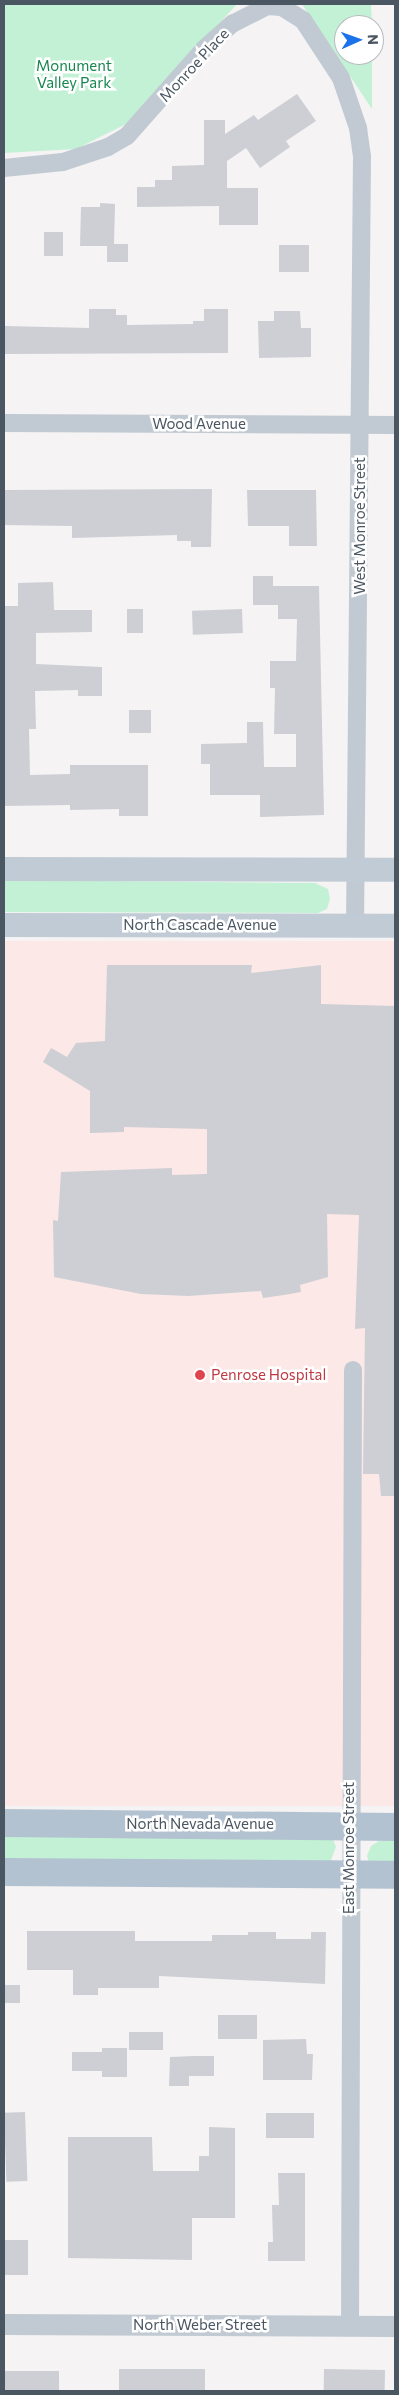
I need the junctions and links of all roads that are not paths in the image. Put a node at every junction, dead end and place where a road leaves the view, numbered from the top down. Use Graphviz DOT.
graph roads {
  1 [pos="358,128"];
  2 [pos="4,168"];
  3 [pos="4,423"];
  4 [pos="360,425"];
  5 [pos="395,425"];
  6 [pos="4,869"];
  7 [pos="356,870"];
  8 [pos="395,870"];
  9 [pos="4,925"];
  10 [pos="355,925"];
  11 [pos="395,926"];
  12 [pos="353,1370"];
  13 [pos="4,1823"];
  14 [pos="349,1826"];
  15 [pos="395,1827"];
  16 [pos="4,1872"];
  17 [pos="348,1875"];
  18 [pos="395,1875"];
  19 [pos="4,2324"];
  20 [pos="350,2326"];
  21 [pos="395,2326"];
  1 -- 2 [label="street, Monroe Place"];
  1 -- 4 [label="street, West Monroe Street"];
  3 -- 4 [label="street, Wood Avenue"];
  4 -- 5 [label="street, Wood Avenue"];
  4 -- 7 [label="street, West Monroe Street"];
  6 -- 7 [label="main road"];
  7 -- 8 [label="main road"];
  7 -- 10 [label="street, West Monroe Street"];
  9 -- 10 [label="main road, North Cascade Avenue"];
  10 -- 11 [label="main road, North Cascade Avenue"];
  12 -- 14 [label="street, East Monroe Street"];
  13 -- 14 [label="main road, North Nevada Avenue"];
  14 -- 15 [label="main road, North Nevada Avenue"];
  14 -- 17 [label="street, East Monroe Street"];
  16 -- 17 [label="main road"];
  17 -- 18 [label="main road"];
  17 -- 20 [label="street, East Monroe Street"];
  19 -- 20 [label="street, North Weber Street"];
  20 -- 21 [label="street, North Weber Street"];
}
